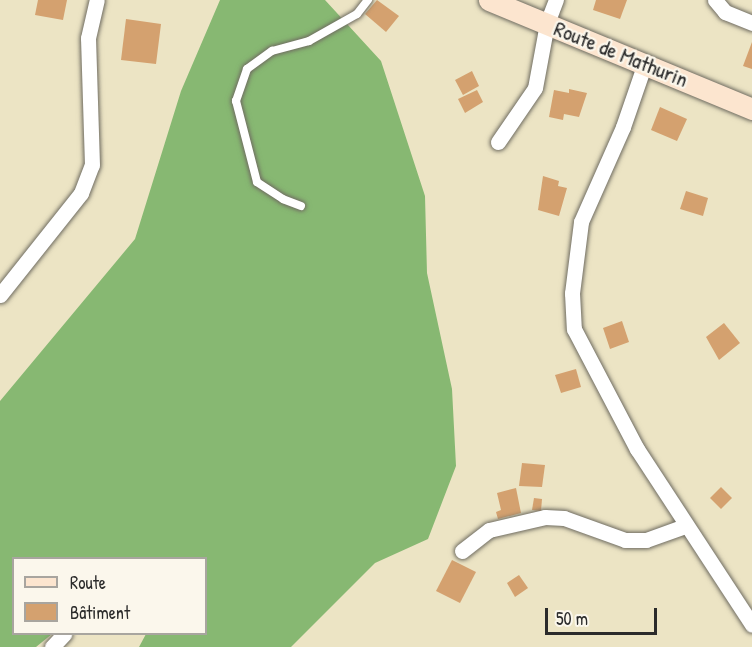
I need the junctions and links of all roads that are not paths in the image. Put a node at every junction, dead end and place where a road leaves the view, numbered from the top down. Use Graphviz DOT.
graph roads {
  1 [pos="97,0"];
  2 [pos="368,0"];
  3 [pos="489,0"];
  4 [pos="556,0"];
  5 [pos="715,0"];
  6 [pos="547,23"];
  7 [pos="752,23"];
  8 [pos="645,63"];
  9 [pos="752,109"];
  10 [pos="498,142"];
  11 [pos="302,206"];
  12 [pos="0,295"];
  13 [pos="686,526"];
  14 [pos="462,551"];
  15 [pos="752,625"];
  16 [pos="62,635"];
  17 [pos="52,647"];
  1 -- 12 [label="street"];
  2 -- 11 [label="lane"];
  3 -- 6 [label="street, Route de Mathurin"];
  4 -- 6 [label="street"];
  5 -- 7 [label="street"];
  6 -- 8 [label="street, Route de Mathurin"];
  6 -- 10 [label="street"];
  8 -- 9 [label="street, Route de Mathurin"];
  8 -- 13 [label="street"];
  13 -- 14 [label="street"];
  13 -- 15 [label="street"];
  16 -- 17 [label="street"];
}
